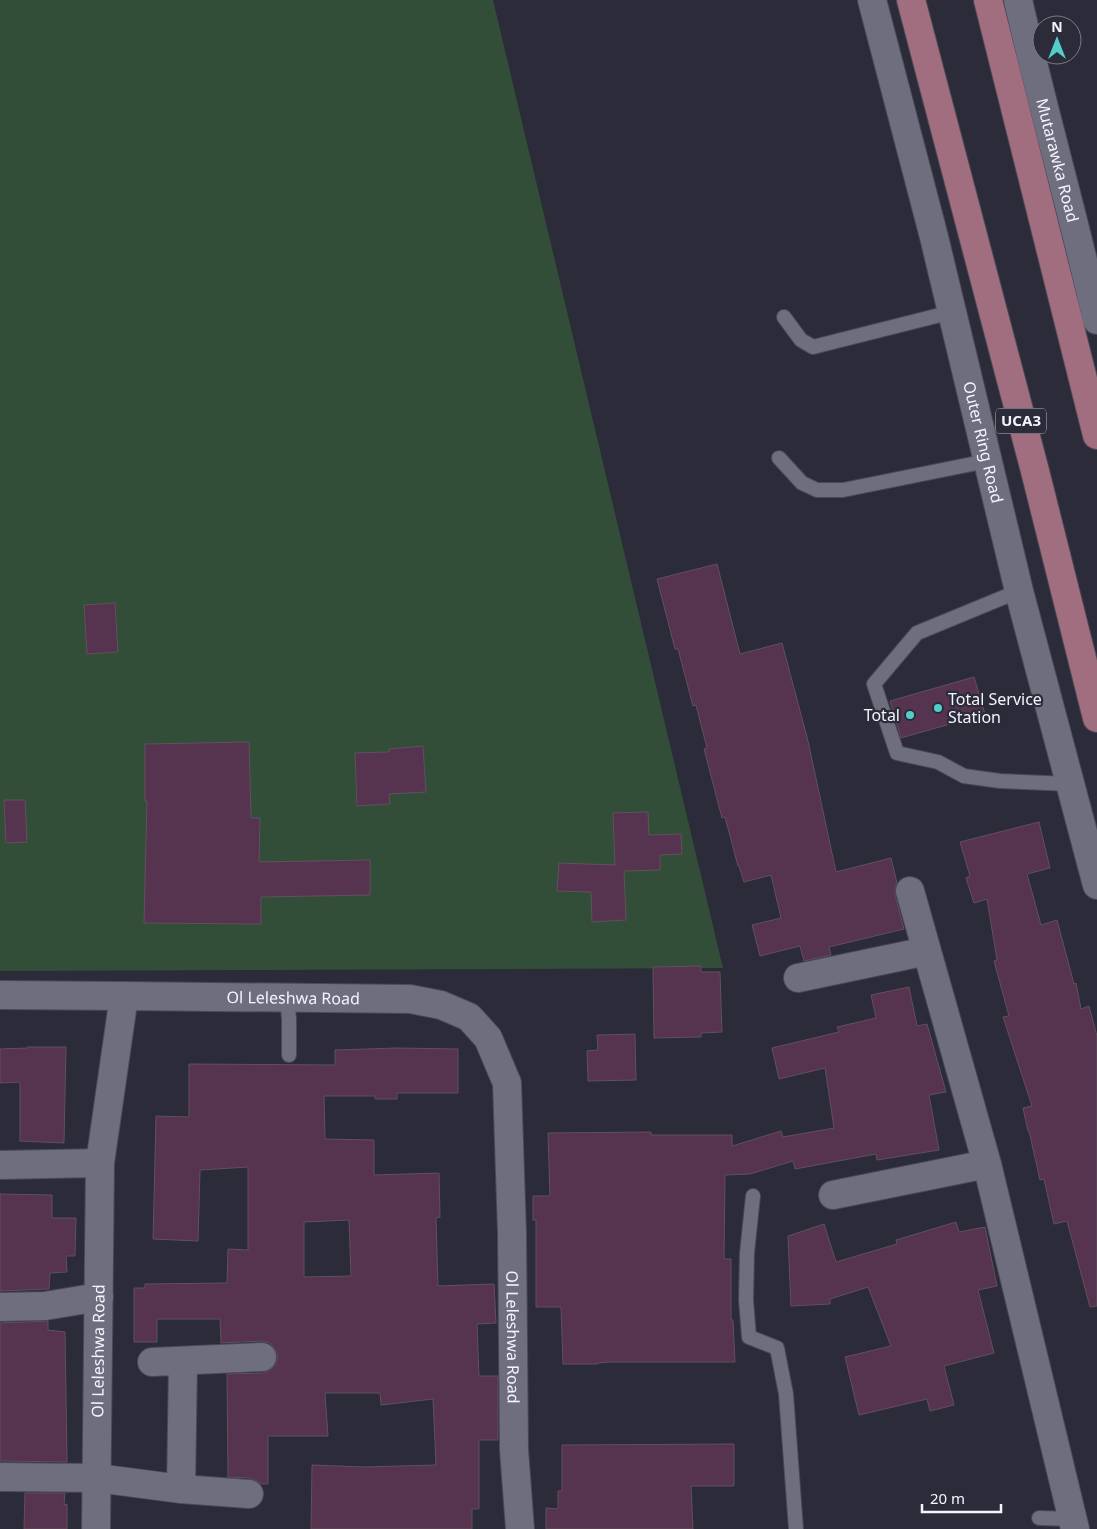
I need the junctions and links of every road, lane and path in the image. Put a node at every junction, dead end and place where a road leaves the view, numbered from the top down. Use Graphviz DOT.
graph roads {
  1 [pos="872,0"];
  2 [pos="911,0"];
  3 [pos="988,0"];
  4 [pos="1018,0"];
  5 [pos="952,312"];
  6 [pos="784,317"];
  7 [pos="1097,320"];
  8 [pos="1097,435"];
  9 [pos="779,458"];
  10 [pos="987,461"];
  11 [pos="1019,591"];
  12 [pos="1097,718"];
  13 [pos="1070,784"];
  14 [pos="1097,885"];
  15 [pos="910,891"];
  16 [pos="927,951"];
  17 [pos="798,978"];
  18 [pos="0,995"];
  19 [pos="124,996"];
  20 [pos="287,998"];
  21 [pos="290,1056"];
  22 [pos="100,1163"];
  23 [pos="987,1164"];
  24 [pos="0,1165"];
  25 [pos="833,1195"];
  26 [pos="753,1196"];
  27 [pos="99,1297"];
  28 [pos="0,1307"];
  29 [pos="262,1356"];
  30 [pos="183,1361"];
  31 [pos="152,1362"];
  32 [pos="0,1478"];
  33 [pos="96,1478"];
  34 [pos="181,1489"];
  35 [pos="249,1494"];
  36 [pos="1039,1518"];
  37 [pos="1074,1524"];
  38 [pos="96,1529"];
  39 [pos="520,1529"];
  40 [pos="796,1529"];
  1 -- 5 [label="street, Outer Ring Road / UCA3"];
  2 -- 12 [label="main road, UCA3"];
  3 -- 8 [label="main road"];
  4 -- 7 [label="street, Mutarawka Road"];
  5 -- 6 [label="lane"];
  5 -- 10 [label="street, Outer Ring Road / UCA3"];
  9 -- 10 [label="lane"];
  10 -- 11 [label="street, Outer Ring Road / UCA3"];
  11 -- 13 [label="street, Outer Ring Road / UCA3"];
  11 -- 13 [label="lane"];
  13 -- 14 [label="street, Outer Ring Road / UCA3"];
  15 -- 16 [label="street"];
  16 -- 17 [label="street"];
  16 -- 23 [label="street"];
  18 -- 19 [label="street"];
  19 -- 20 [label="street, Ol Leleshwa Road"];
  19 -- 22 [label="street, Ol Leleshwa Road"];
  20 -- 21 [label="lane"];
  20 -- 39 [label="street, Ol Leleshwa Road"];
  22 -- 24 [label="street"];
  22 -- 27 [label="street, Ol Leleshwa Road"];
  23 -- 25 [label="street"];
  23 -- 37 [label="street"];
  26 -- 40 [label="lane"];
  27 -- 28 [label="street"];
  27 -- 33 [label="street, Ol Leleshwa Road"];
  29 -- 30 [label="street"];
  30 -- 31 [label="street"];
  30 -- 34 [label="street"];
  32 -- 33 [label="street"];
  33 -- 34 [label="street"];
  33 -- 38 [label="street, Ol Leleshwa Road"];
  34 -- 35 [label="street"];
  36 -- 37 [label="lane"];
}
